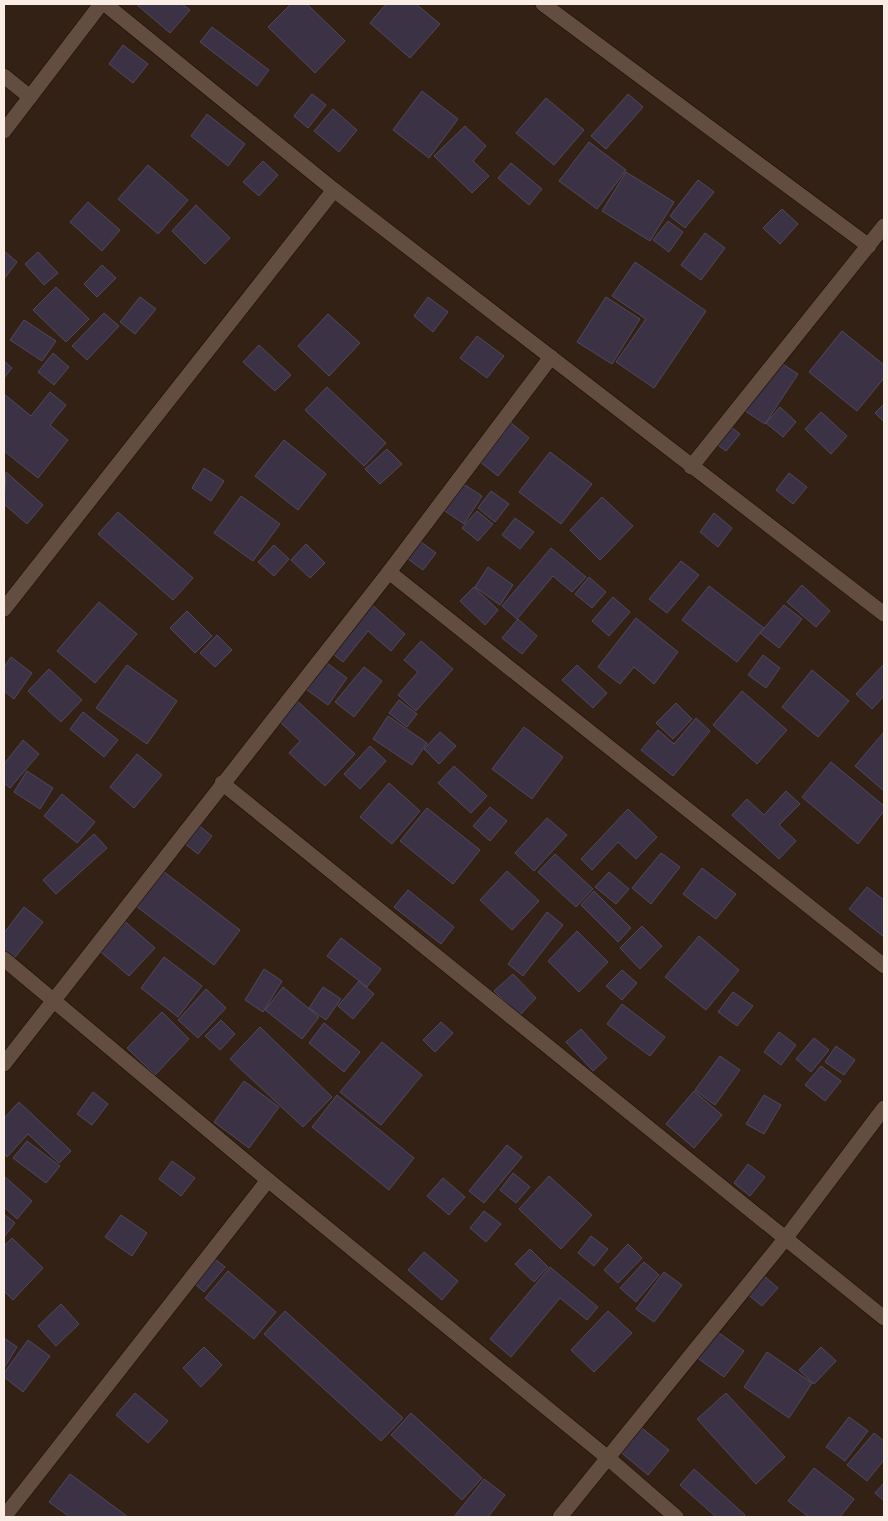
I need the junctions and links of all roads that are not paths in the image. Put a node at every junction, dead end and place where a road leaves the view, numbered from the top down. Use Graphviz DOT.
graph roads {
  1 [pos="101,4"];
  2 [pos="106,4"];
  3 [pos="543,4"];
  4 [pos="4,76"];
  5 [pos="30,97"];
  6 [pos="4,131"];
  7 [pos="334,190"];
  8 [pos="884,226"];
  9 [pos="869,246"];
  10 [pos="551,357"];
  11 [pos="691,467"];
  12 [pos="388,572"];
  13 [pos="4,609"];
  14 [pos="884,614"];
  15 [pos="222,783"];
  16 [pos="4,959"];
  17 [pos="884,966"];
  18 [pos="55,1000"];
  19 [pos="4,1064"];
  20 [pos="884,1108"];
  21 [pos="268,1180"];
  22 [pos="784,1238"];
  23 [pos="884,1318"];
  24 [pos="608,1458"];
  25 [pos="4,1517"];
  26 [pos="560,1517"];
  27 [pos="676,1517"];
  1 -- 5 [label="street"];
  2 -- 7 [label="street"];
  3 -- 9 [label="street"];
  4 -- 5 [label="street"];
  5 -- 6 [label="street"];
  7 -- 10 [label="street"];
  7 -- 13 [label="street"];
  8 -- 9 [label="street"];
  9 -- 11 [label="street"];
  10 -- 11 [label="street"];
  10 -- 12 [label="street"];
  11 -- 14 [label="street"];
  12 -- 15 [label="street"];
  12 -- 17 [label="street"];
  15 -- 18 [label="street"];
  15 -- 22 [label="street"];
  16 -- 18 [label="street"];
  18 -- 19 [label="street"];
  18 -- 21 [label="street"];
  20 -- 22 [label="street"];
  21 -- 24 [label="street"];
  21 -- 25 [label="street"];
  22 -- 23 [label="street"];
  22 -- 24 [label="street"];
  24 -- 26 [label="street"];
  24 -- 27 [label="street"];
}
